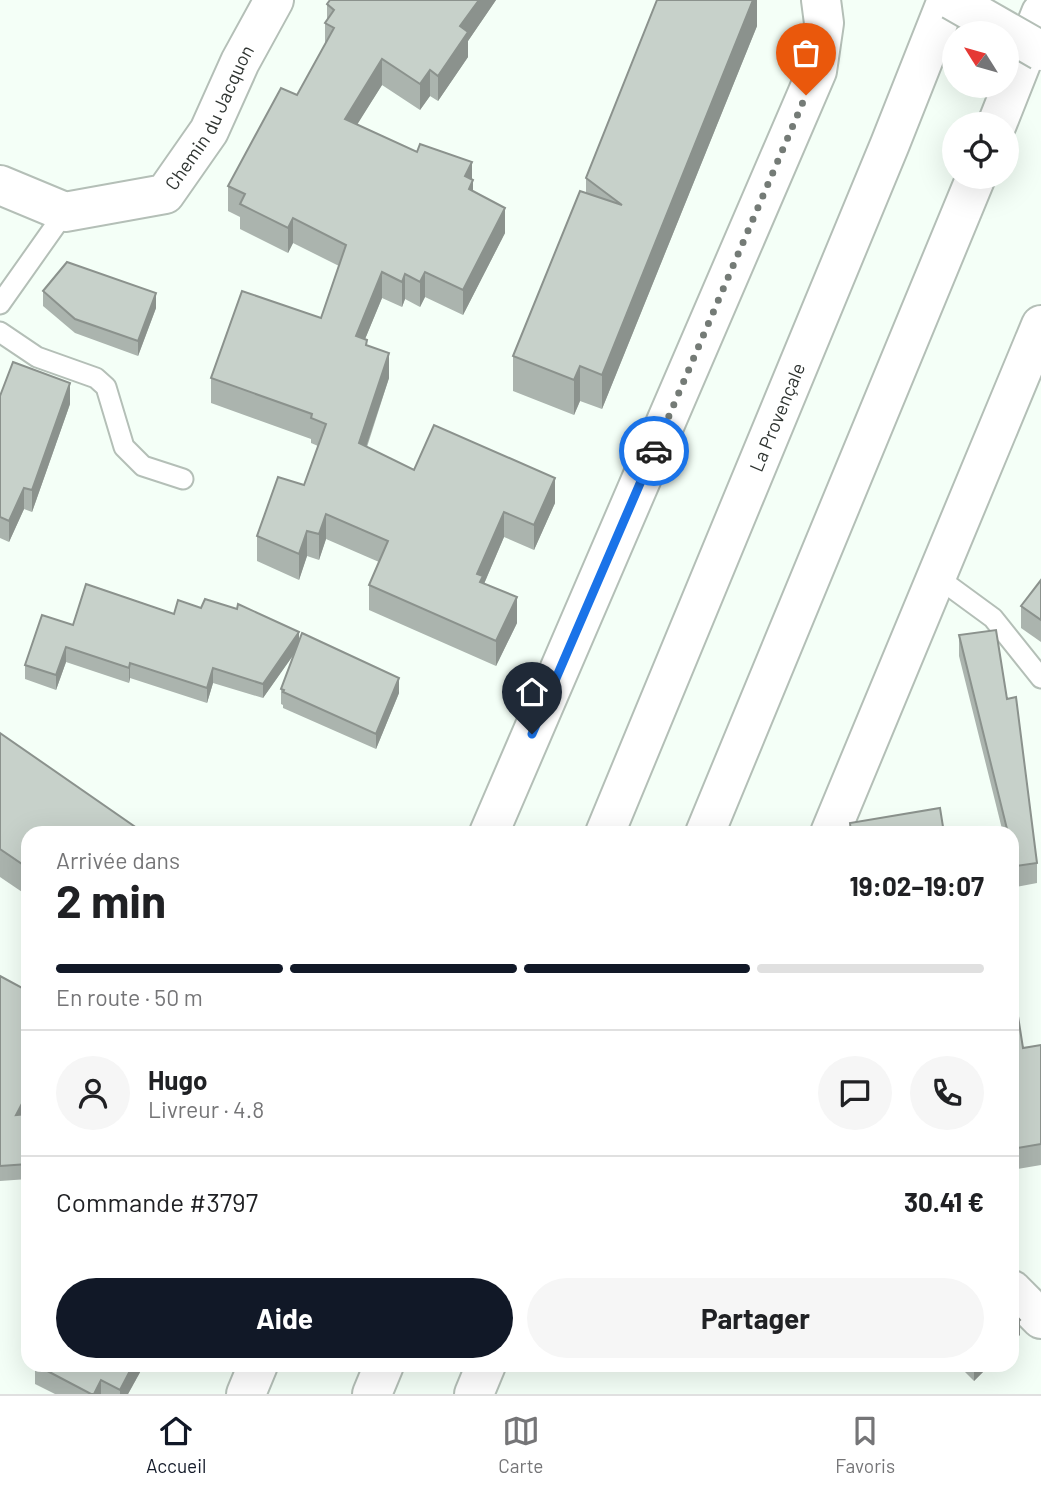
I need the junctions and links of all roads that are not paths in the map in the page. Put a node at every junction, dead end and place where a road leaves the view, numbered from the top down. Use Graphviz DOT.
graph roads {
  1 [pos="274,0"];
  2 [pos="821,0"];
  3 [pos="949,0"];
  4 [pos="1041,13"];
  5 [pos="1041,51"];
  6 [pos="1002,112"];
  7 [pos="0,185"];
  8 [pos="971,189"];
  9 [pos="65,212"];
  10 [pos="0,304"];
  11 [pos="1041,325"];
  12 [pos="0,332"];
  13 [pos="183,479"];
  14 [pos="936,577"];
  15 [pos="1041,678"];
  16 [pos="492,826"];
  17 [pos="608,826"];
  18 [pos="708,826"];
  19 [pos="833,826"];
  20 [pos="1019,1297"];
  21 [pos="1041,1319"];
  22 [pos="255,1372"];
  23 [pos="381,1372"];
  24 [pos="483,1372"];
  25 [pos="246,1394"];
  26 [pos="372,1394"];
  27 [pos="474,1394"];
  1 -- 9 [label="main road, Chemin du Jacquon"];
  2 -- 16 [label="main road"];
  3 -- 5 [label="main road, bridge"];
  3 -- 17 [label="main road, La Provençale"];
  4 -- 6 [label="main road"];
  7 -- 9 [label="main road"];
  8 -- 18 [label="main road"];
  9 -- 10 [label="lane"];
  11 -- 14 [label="main road"];
  12 -- 13 [label="lane"];
  14 -- 15 [label="lane"];
  14 -- 19 [label="main road"];
  20 -- 21 [label="main road"];
  22 -- 25 [label="main road"];
  23 -- 26 [label="main road"];
  24 -- 27 [label="main road"];
}
